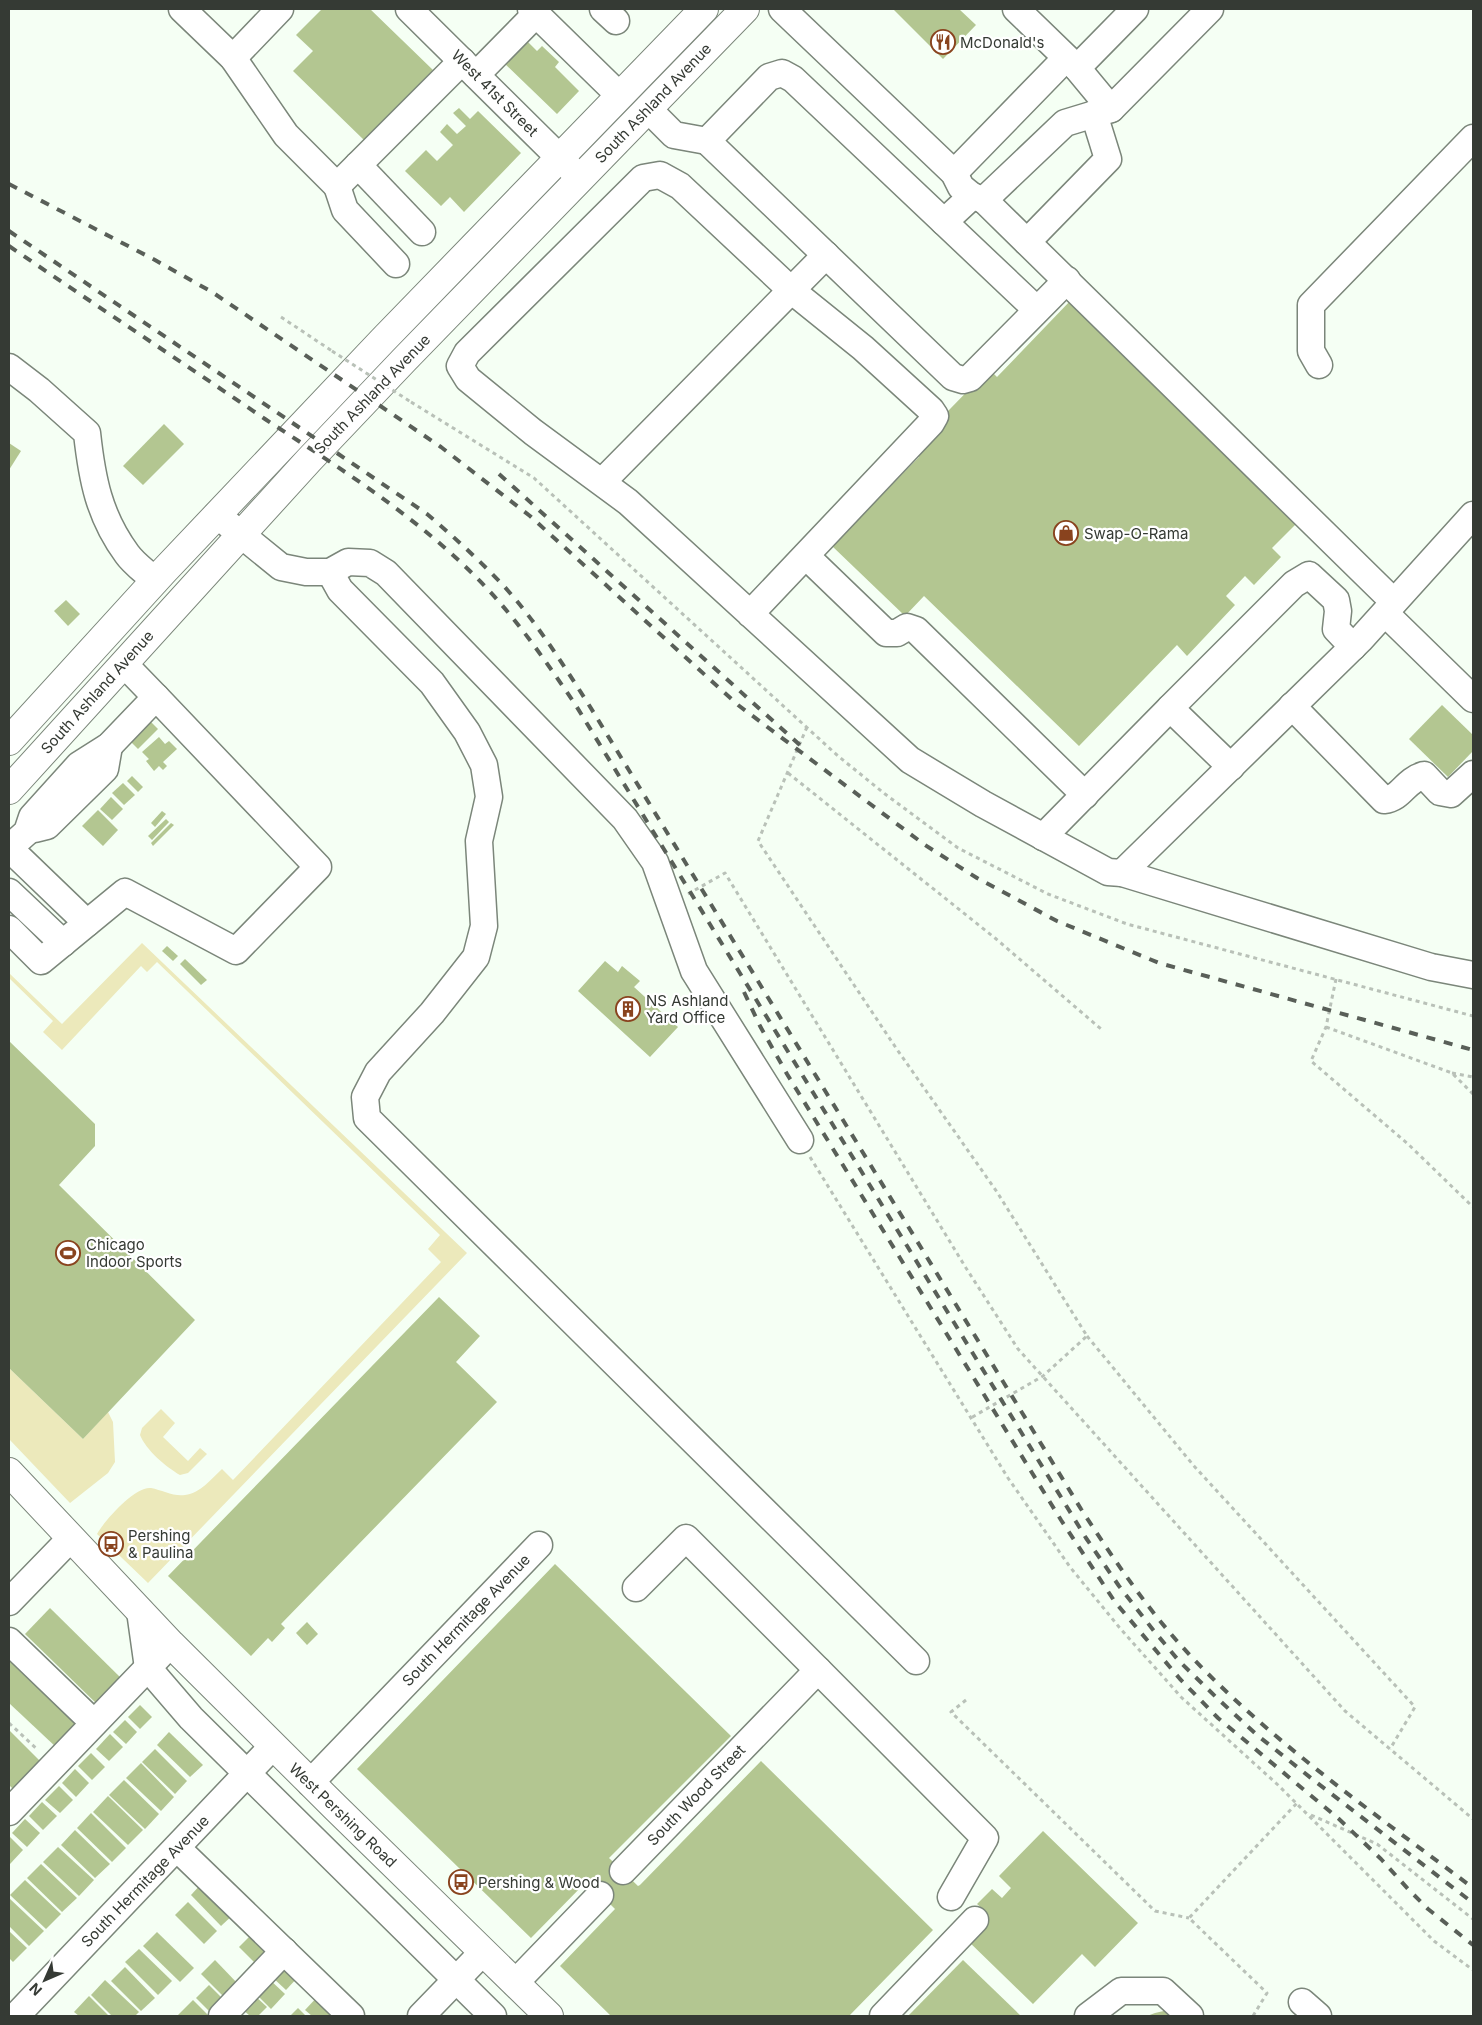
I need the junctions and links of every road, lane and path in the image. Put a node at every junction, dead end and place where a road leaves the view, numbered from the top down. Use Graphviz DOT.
graph roads {
  1 [pos="182,9"];
  2 [pos="280,9"];
  3 [pos="409,9"];
  4 [pos="745,9"];
  5 [pos="782,9"];
  6 [pos="1016,9"];
  7 [pos="1135,9"];
  8 [pos="1210,9"];
  9 [pos="700,10"];
  10 [pos="534,12"];
  11 [pos="233,58"];
  12 [pos="1071,63"];
  13 [pos="469,68"];
  14 [pos="620,96"];
  15 [pos="648,109"];
  16 [pos="1102,111"];
  17 [pos="1473,138"];
  18 [pos="707,141"];
  19 [pos="560,158"];
  20 [pos="358,165"];
  21 [pos="954,173"];
  22 [pos="580,178"];
  23 [pos="337,186"];
  24 [pos="978,198"];
  25 [pos="944,222"];
  26 [pos="422,232"];
  27 [pos="1027,242"];
  28 [pos="826,255"];
  29 [pos="396,264"];
  30 [pos="1067,280"];
  31 [pos="791,290"];
  32 [pos="1037,310"];
  33 [pos="281,318"];
  34 [pos="1319,365"];
  35 [pos="9,367"];
  36 [pos="411,402"];
  37 [pos="602,482"];
  38 [pos="218,515"];
  39 [pos="1473,515"];
  40 [pos="241,534"];
  41 [pos="806,556"];
  42 [pos="330,572"];
  43 [pos="155,581"];
  44 [pos="1389,607"];
  45 [pos="750,614"];
  46 [pos="1353,646"];
  47 [pos="124,664"];
  48 [pos="156,697"];
  49 [pos="1473,698"];
  50 [pos="1292,706"];
  51 [pos="1170,708"];
  52 [pos="807,728"];
  53 [pos="9,741"];
  54 [pos="1231,767"];
  55 [pos="787,773"];
  56 [pos="1473,774"];
  57 [pos="9,790"];
  58 [pos="1085,794"];
  59 [pos="1043,837"];
  60 [pos="15,843"];
  61 [pos="1122,873"];
  62 [pos="9,892"];
  63 [pos="669,905"];
  64 [pos="87,923"];
  65 [pos="9,929"];
  66 [pos="63,943"];
  67 [pos="1473,975"];
  68 [pos="1336,979"];
  69 [pos="1326,1027"];
  70 [pos="1101,1029"];
  71 [pos="1452,1073"];
  72 [pos="1473,1077"];
  73 [pos="1473,1094"];
  74 [pos="800,1140"];
  75 [pos="1473,1207"];
  76 [pos="1087,1336"];
  77 [pos="1043,1376"];
  78 [pos="969,1419"];
  79 [pos="9,1472"];
  80 [pos="71,1538"];
  81 [pos="539,1545"];
  82 [pos="636,1588"];
  83 [pos="9,1602"];
  84 [pos="140,1611"];
  85 [pos="9,1641"];
  86 [pos="171,1644"];
  87 [pos="916,1661"];
  88 [pos="148,1668"];
  89 [pos="818,1670"];
  90 [pos="966,1700"];
  91 [pos="9,1723"];
  92 [pos="94,1723"];
  93 [pos="273,1746"];
  94 [pos="1390,1748"];
  95 [pos="44,1756"];
  96 [pos="247,1775"];
  97 [pos="310,1783"];
  98 [pos="1296,1803"];
  99 [pos="10,1809"];
  100 [pos="1307,1814"];
  101 [pos="1473,1819"];
  102 [pos="177,1848"];
  103 [pos="623,1871"];
  104 [pos="600,1895"];
  105 [pos="951,1897"];
  106 [pos="1189,1918"];
  107 [pos="1473,1919"];
  108 [pos="975,1920"];
  109 [pos="284,1952"];
  110 [pos="483,1952"];
  111 [pos="1473,1970"];
  112 [pos="456,1980"];
  113 [pos="515,1983"];
  114 [pos="16,2016"];
  115 [pos="222,2016"];
  116 [pos="351,2016"];
  117 [pos="422,2016"];
  118 [pos="493,2016"];
  119 [pos="550,2016"];
  120 [pos="883,2016"];
  121 [pos="1088,2016"];
  122 [pos="1190,2016"];
  123 [pos="1253,2016"];
  1 -- 11 [label="street"];
  2 -- 11 [label="street"];
  3 -- 13 [label="street, West 41st Street"];
  4 -- 15 [label="main road, South Ashland Avenue"];
  5 -- 21 [label="street"];
  6 -- 12 [label="street"];
  7 -- 12 [label="street"];
  8 -- 16 [label="street"];
  9 -- 14 [label="main road, South Ashland Avenue"];
  10 -- 13 [label="street"];
  10 -- 14 [label="street"];
  11 -- 23 [label="street"];
  12 -- 16 [label="street"];
  12 -- 21 [label="street"];
  13 -- 19 [label="street, West 41st Street"];
  13 -- 20 [label="street"];
  14 -- 19 [label="main road, South Ashland Avenue"];
  15 -- 18 [label="street"];
  15 -- 22 [label="main road, South Ashland Avenue"];
  16 -- 24 [label="street"];
  16 -- 27 [label="street"];
  17 -- 34 [label="street"];
  18 -- 25 [label="street"];
  18 -- 28 [label="street"];
  19 -- 22 [label="street, West 41st Street"];
  19 -- 38 [label="main road, South Ashland Avenue"];
  20 -- 23 [label="street"];
  20 -- 26 [label="street"];
  21 -- 24 [label="street"];
  22 -- 40 [label="main road, South Ashland Avenue"];
  23 -- 29 [label="street"];
  24 -- 25 [label="street"];
  24 -- 27 [label="street"];
  25 -- 32 [label="street"];
  27 -- 30 [label="street"];
  28 -- 31 [label="street"];
  28 -- 32 [label="street"];
  30 -- 32 [label="street"];
  30 -- 44 [label="street"];
  31 -- 37 [label="street"];
  31 -- 37 [label="street"];
  31 -- 41 [label="street"];
  33 -- 36 [label="path, bridge"];
  35 -- 43 [label="street"];
  37 -- 45 [label="street"];
  38 -- 40 [label="street"];
  38 -- 43 [label="main road, South Ashland Avenue"];
  39 -- 44 [label="street"];
  40 -- 42 [label="street"];
  40 -- 47 [label="main road, South Ashland Avenue"];
  41 -- 45 [label="street"];
  41 -- 58 [label="street"];
  42 -- 63 [label="street"];
  42 -- 87 [label="street"];
  43 -- 53 [label="main road, South Ashland Avenue"];
  44 -- 46 [label="street"];
  44 -- 49 [label="street"];
  45 -- 59 [label="street"];
  46 -- 50 [label="street"];
  46 -- 51 [label="street"];
  47 -- 48 [label="street"];
  47 -- 57 [label="main road, South Ashland Avenue"];
  48 -- 60 [label="street"];
  48 -- 64 [label="street"];
  50 -- 54 [label="street"];
  50 -- 56 [label="street"];
  51 -- 54 [label="street"];
  51 -- 58 [label="street"];
  52 -- 55 [label="path"];
  54 -- 61 [label="street"];
  55 -- 70 [label="path"];
  55 -- 76 [label="path"];
  58 -- 59 [label="street"];
  59 -- 61 [label="street"];
  60 -- 64 [label="street"];
  61 -- 67 [label="street"];
  62 -- 66 [label="street"];
  63 -- 74 [label="street"];
  63 -- 77 [label="path"];
  64 -- 66 [label="street"];
  65 -- 66 [label="street"];
  68 -- 69 [label="path"];
  69 -- 71 [label="path"];
  69 -- 75 [label="path"];
  71 -- 72 [label="path"];
  71 -- 73 [label="path"];
  74 -- 78 [label="path"];
  76 -- 77 [label="path"];
  76 -- 94 [label="path"];
  77 -- 78 [label="path"];
  77 -- 94 [label="path"];
  78 -- 98 [label="path"];
  79 -- 80 [label="main road, West Pershing Road"];
  80 -- 83 [label="street"];
  80 -- 84 [label="main road, West Pershing Road"];
  81 -- 97 [label="street, South Hermitage Avenue"];
  82 -- 89 [label="street"];
  84 -- 86 [label="main road, West Pershing Road"];
  84 -- 88 [label="street"];
  85 -- 92 [label="street"];
  86 -- 88 [label="street"];
  86 -- 93 [label="main road, West Pershing Road"];
  88 -- 92 [label="street"];
  88 -- 96 [label="street"];
  89 -- 103 [label="street, South Wood Street"];
  89 -- 105 [label="street"];
  90 -- 106 [label="path"];
  91 -- 95 [label="path"];
  92 -- 99 [label="street"];
  93 -- 96 [label="street, South Hermitage Avenue"];
  93 -- 97 [label="main road, West Pershing Road"];
  94 -- 101 [label="path"];
  96 -- 102 [label="street, South Hermitage Avenue"];
  96 -- 112 [label="street"];
  97 -- 110 [label="main road, West Pershing Road"];
  98 -- 100 [label="path"];
  98 -- 106 [label="path"];
  100 -- 107 [label="path"];
  100 -- 111 [label="path"];
  102 -- 109 [label="street"];
  102 -- 114 [label="street, South Hermitage Avenue"];
  104 -- 113 [label="street"];
  106 -- 123 [label="path"];
  108 -- 120 [label="street"];
  109 -- 115 [label="street"];
  109 -- 116 [label="street"];
  110 -- 112 [label="street"];
  110 -- 113 [label="main road, West Pershing Road"];
  112 -- 117 [label="street"];
  112 -- 118 [label="street"];
  113 -- 119 [label="main road, West Pershing Road"];
  121 -- 122 [label="street"];
}
